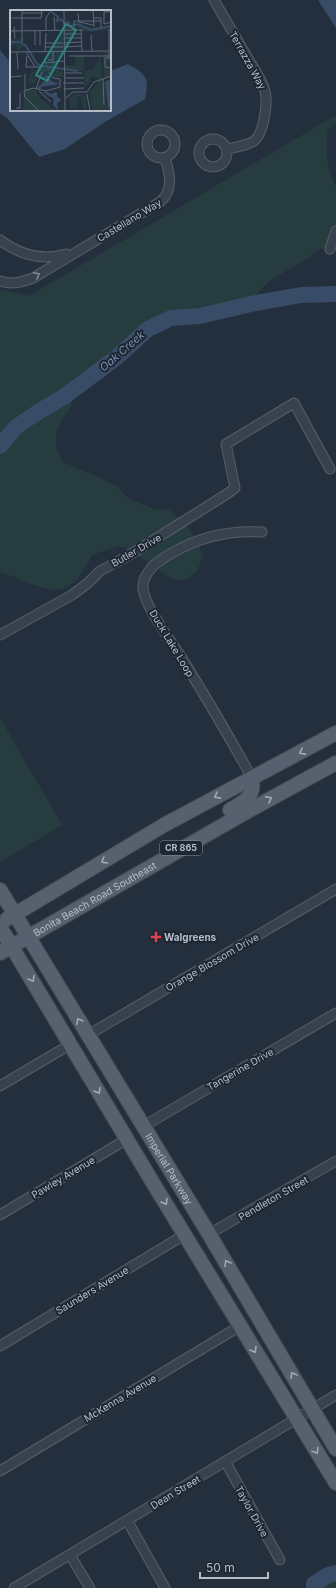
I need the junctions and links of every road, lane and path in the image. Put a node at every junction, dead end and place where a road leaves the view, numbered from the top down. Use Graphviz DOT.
graph roads {
  1 [pos="214,0"];
  2 [pos="227,150"];
  3 [pos="165,158"];
  4 [pos="336,231"];
  5 [pos="0,240"];
  6 [pos="330,249"];
  7 [pos="77,250"];
  8 [pos="0,281"];
  9 [pos="330,469"];
  10 [pos="262,532"];
  11 [pos="0,635"];
  12 [pos="336,733"];
  13 [pos="336,763"];
  14 [pos="252,778"];
  15 [pos="164,858"];
  16 [pos="336,889"];
  17 [pos="0,890"];
  18 [pos="15,914"];
  19 [pos="0,923"];
  20 [pos="0,928"];
  21 [pos="28,936"];
  22 [pos="6,949"];
  23 [pos="336,1013"];
  24 [pos="88,1035"];
  25 [pos="71,1044"];
  26 [pos="0,1086"];
  27 [pos="144,1126"];
  28 [pos="127,1138"];
  29 [pos="336,1161"];
  30 [pos="0,1214"];
  31 [pos="209,1234"];
  32 [pos="184,1235"];
  33 [pos="240,1326"];
  34 [pos="0,1346"];
  35 [pos="336,1395"];
  36 [pos="313,1408"];
  37 [pos="296,1419"];
  38 [pos="336,1449"];
  39 [pos="225,1461"];
  40 [pos="0,1471"];
  41 [pos="336,1483"];
  42 [pos="127,1520"];
  43 [pos="70,1555"];
  44 [pos="280,1560"];
  45 [pos="14,1588"];
  46 [pos="90,1588"];
  47 [pos="165,1588"];
  1 -- 2 [label="street, Terrazza Way"];
  3 -- 7 [label="street, Castellano Way"];
  4 -- 6 [label="street"];
  5 -- 7 [label="street, Castellano Way"];
  8 -- 7 [label="street, Castellano Way, one-way"];
  9 -- 11 [label="street, Butler Drive"];
  10 -- 14 [label="street, Duck Lake Loop"];
  12 -- 14 [label="main road, CR 865, one-way"];
  15 -- 13 [label="main road, Bonita Beach Road Southeast / CR 865, one-way"];
  14 -- 15 [label="main road"];
  14 -- 18 [label="main road, CR 865, one-way"];
  15 -- 21 [label="main road, Bonita Beach Road Southeast / CR 865"];
  16 -- 24 [label="street, Orange Blossom Drive"];
  17 -- 18 [label="main road, Imperial Parkway"];
  18 -- 19 [label="main road, CR 865"];
  18 -- 21 [label="main road, Imperial Parkway"];
  20 -- 22 [label="main road"];
  21 -- 22 [label="main road, Bonita Beach Road Southeast / CR 865"];
  24 -- 21 [label="main road, Imperial Parkway, one-way"];
  22 -- 25 [label="main road, one-way"];
  23 -- 27 [label="street, Tangerine Drive"];
  24 -- 27 [label="main road, Imperial Parkway"];
  25 -- 26 [label="street"];
  25 -- 28 [label="main road, one-way"];
  27 -- 31 [label="main road, Imperial Parkway"];
  28 -- 30 [label="street, Pawley Avenue"];
  28 -- 32 [label="main road, one-way"];
  29 -- 31 [label="street, Pendleton Street"];
  36 -- 31 [label="main road, Imperial Parkway, one-way"];
  32 -- 33 [label="main road"];
  32 -- 34 [label="street, Saunders Avenue"];
  33 -- 37 [label="main road, one-way"];
  33 -- 40 [label="street, McKenna Avenue"];
  35 -- 36 [label="street, Dean Street"];
  36 -- 37 [label="street, Dean Street"];
  36 -- 38 [label="main road, Imperial Parkway"];
  37 -- 39 [label="street, Dean Street"];
  37 -- 41 [label="main road, one-way"];
  39 -- 42 [label="street, Dean Street"];
  39 -- 44 [label="street, Taylor Drive"];
  42 -- 43 [label="street, Dean Street"];
  42 -- 47 [label="street"];
  43 -- 45 [label="street, Dean Street"];
  43 -- 46 [label="street"];
}
